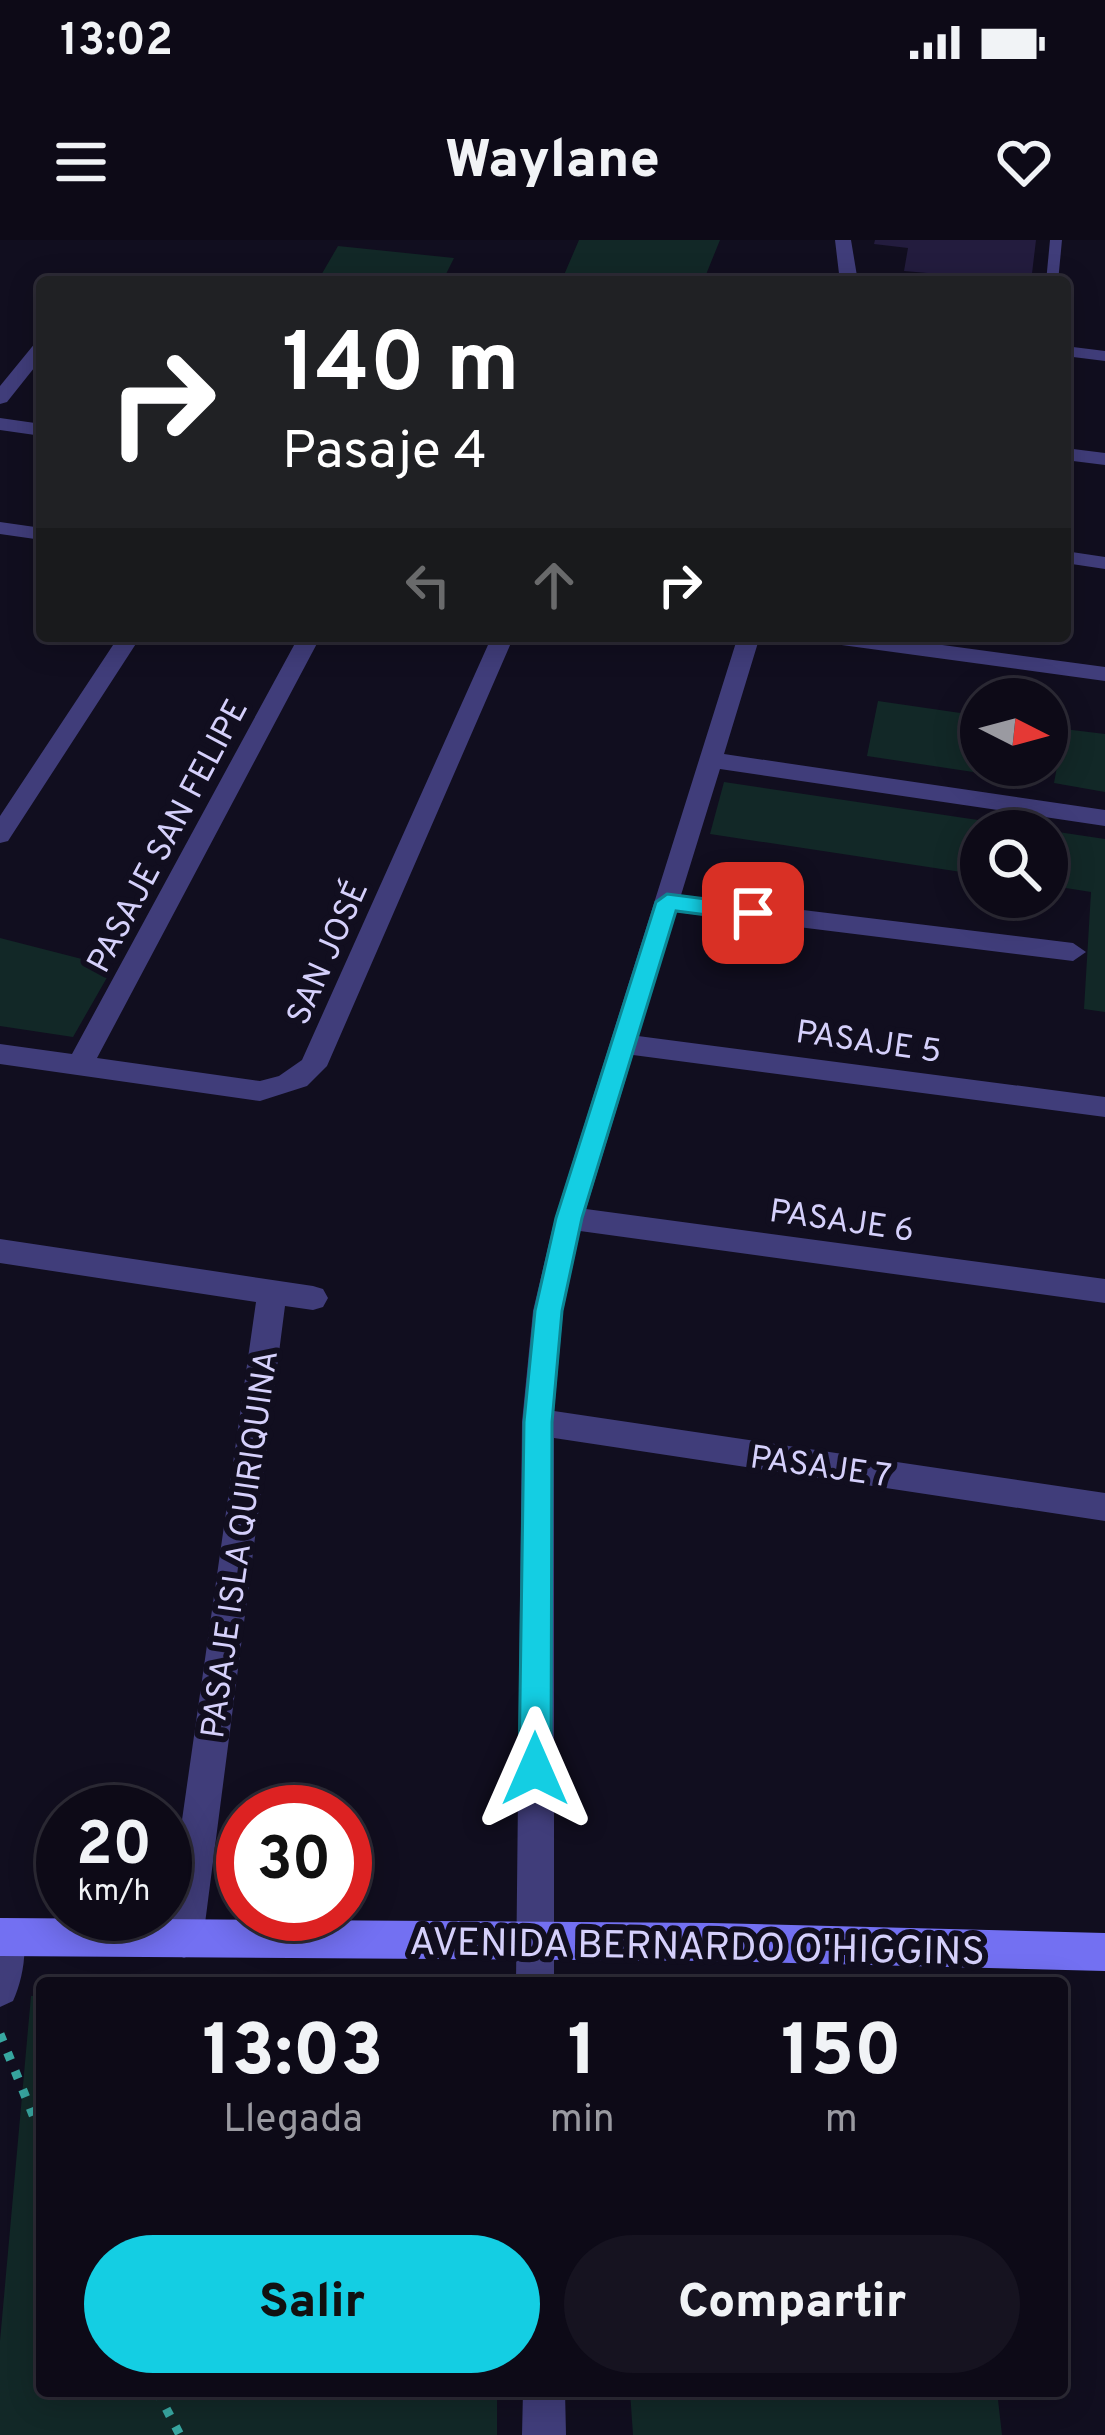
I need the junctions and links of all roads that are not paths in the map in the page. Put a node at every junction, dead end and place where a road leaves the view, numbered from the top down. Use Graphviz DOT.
graph roads {
  1 [pos="843,240"];
  2 [pos="1056,240"];
  3 [pos="849,276"];
  4 [pos="1053,276"];
  5 [pos="1071,352"];
  6 [pos="36,353"];
  7 [pos="1105,356"];
  8 [pos="0,398"];
  9 [pos="0,424"];
  10 [pos="36,429"];
  11 [pos="1071,455"];
  12 [pos="1105,459"];
  13 [pos="0,528"];
  14 [pos="36,533"];
  15 [pos="1071,558"];
  16 [pos="1105,562"];
  17 [pos="126,642"];
  18 [pos="307,642"];
  19 [pos="500,642"];
  20 [pos="747,642"];
  21 [pos="871,642"];
  22 [pos="1105,674"];
  23 [pos="711,760"];
  24 [pos="1105,818"];
  25 [pos="0,835"];
  26 [pos="667,902"];
  27 [pos="1072,952"];
  28 [pos="623,1044"];
  29 [pos="0,1054"];
  30 [pos="80,1065"];
  31 [pos="1105,1107"];
  32 [pos="569,1218"];
  33 [pos="0,1251"];
  34 [pos="1105,1291"];
  35 [pos="272,1292"];
  36 [pos="313,1298"];
  37 [pos="538,1422"];
  38 [pos="1105,1507"];
  39 [pos="192,1880"];
  40 [pos="3,1937"];
  41 [pos="36,1937"];
  42 [pos="192,1939"];
  43 [pos="534,1941"];
  44 [pos="1105,1952"];
  45 [pos="535,1977"];
  46 [pos="0,1988"];
  47 [pos="544,2397"];
  48 [pos="544,2435"];
  1 -- 3 [label="street"];
  2 -- 4 [label="lane"];
  5 -- 7 [label="street"];
  6 -- 8 [label="street"];
  9 -- 10 [label="street"];
  11 -- 12 [label="street"];
  13 -- 14 [label="street"];
  15 -- 16 [label="street"];
  17 -- 25 [label="street"];
  18 -- 30 [label="street, PASAJE SAN FELIPE"];
  19 -- 30 [label="street, SAN JOSÉ"];
  20 -- 23 [label="street"];
  21 -- 22 [label="street"];
  23 -- 24 [label="street"];
  23 -- 26 [label="street"];
  26 -- 27 [label="street"];
  26 -- 28 [label="street"];
  28 -- 31 [label="street, PASAJE 5"];
  28 -- 32 [label="street"];
  29 -- 30 [label="street, SAN JOSÉ"];
  32 -- 34 [label="street, PASAJE 6"];
  32 -- 37 [label="street"];
  33 -- 35 [label="street"];
  35 -- 36 [label="street"];
  35 -- 39 [label="street, PASAJE ISLA QUIRIQUINA"];
  37 -- 38 [label="street, PASAJE 7"];
  37 -- 43 [label="street"];
  40 -- 41 [label="street, AVENIDA BERNARDO O'HIGGINS"];
  40 -- 46 [label="street"];
  42 -- 43 [label="street, AVENIDA BERNARDO O'HIGGINS"];
  43 -- 44 [label="street, AVENIDA BERNARDO O'HIGGINS"];
  43 -- 45 [label="street"];
  47 -- 48 [label="street"];
}
